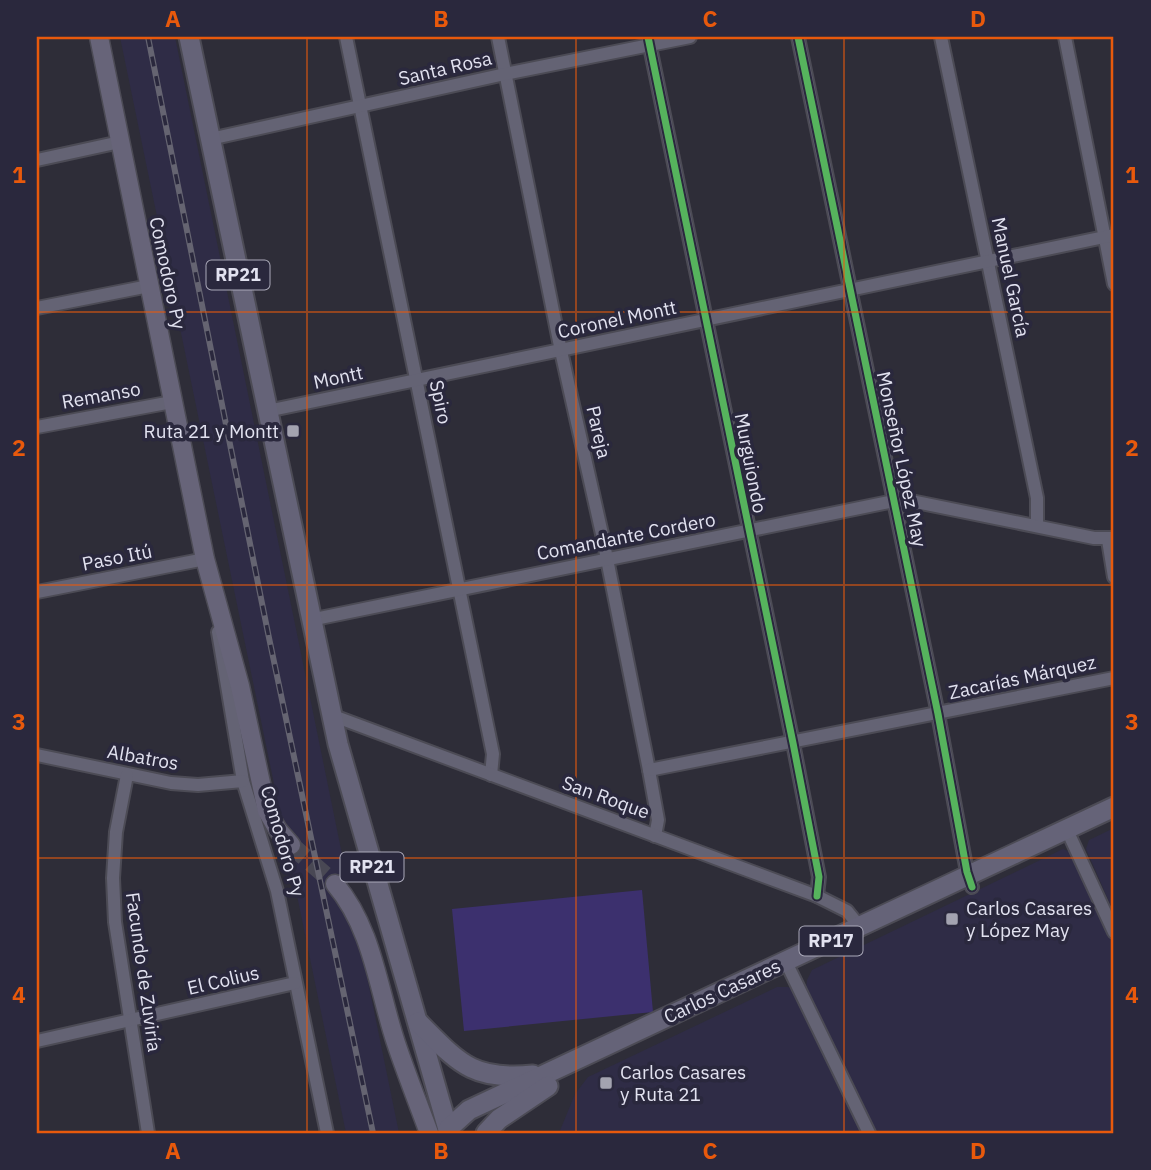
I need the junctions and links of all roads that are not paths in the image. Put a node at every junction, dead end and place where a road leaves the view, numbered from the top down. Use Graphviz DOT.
graph roads {
  1 [pos="99,37"];
  2 [pos="189,37"];
  3 [pos="346,37"];
  4 [pos="498,37"];
  5 [pos="690,37"];
  6 [pos="798,37"];
  7 [pos="941,37"];
  8 [pos="1065,37"];
  9 [pos="649,41"];
  10 [pos="505,74"];
  11 [pos="361,107"];
  12 [pos="210,139"];
  13 [pos="120,142"];
  14 [pos="37,160"];
  15 [pos="1109,236"];
  16 [pos="988,262"];
  17 [pos="1114,284"];
  18 [pos="149,286"];
  19 [pos="851,290"];
  20 [pos="37,308"];
  21 [pos="705,319"];
  22 [pos="561,351"];
  23 [pos="416,380"];
  24 [pos="172,402"];
  25 [pos="267,411"];
  26 [pos="37,427"];
  27 [pos="894,501"];
  28 [pos="1037,526"];
  29 [pos="748,531"];
  30 [pos="1111,539"];
  31 [pos="205,559"];
  32 [pos="606,559"];
  33 [pos="1114,577"];
  34 [pos="460,589"];
  35 [pos="37,592"];
  36 [pos="310,620"];
  37 [pos="1114,678"];
  38 [pos="938,714"];
  39 [pos="331,715"];
  40 [pos="793,743"];
  41 [pos="37,755"];
  42 [pos="649,770"];
  43 [pos="127,775"];
  44 [pos="491,775"];
  45 [pos="243,781"];
  46 [pos="1114,807"];
  47 [pos="1114,822"];
  48 [pos="655,836"];
  49 [pos="1070,836"];
  50 [pos="291,845"];
  51 [pos="970,882"];
  52 [pos="335,884"];
  53 [pos="817,896"];
  54 [pos="860,927"];
  55 [pos="1114,932"];
  56 [pos="788,967"];
  57 [pos="295,983"];
  58 [pos="416,1019"];
  59 [pos="131,1021"];
  60 [pos="37,1041"];
  61 [pos="548,1080"];
  62 [pos="441,1129"];
  63 [pos="148,1133"];
  64 [pos="327,1133"];
  65 [pos="486,1133"];
  66 [pos="869,1133"];
  1 -- 13 [label="main road, Comodoro Py"];
  2 -- 12 [label="main road, RP21"];
  3 -- 11 [label="street, Spiro"];
  4 -- 10 [label="street, Pareja"];
  5 -- 9 [label="street, Santa Rosa"];
  6 -- 19 [label="street, Monseñor López May"];
  7 -- 16 [label="street, Manuel García"];
  8 -- 15 [label="street"];
  9 -- 10 [label="street, Santa Rosa"];
  9 -- 21 [label="street, Murguiondo"];
  10 -- 11 [label="street, Santa Rosa"];
  10 -- 22 [label="street, Pareja"];
  11 -- 12 [label="street, Santa Rosa"];
  11 -- 23 [label="street, Spiro"];
  12 -- 25 [label="main road, RP21"];
  13 -- 14 [label="street"];
  13 -- 18 [label="main road, Comodoro Py"];
  15 -- 16 [label="street, Coronel Montt"];
  15 -- 17 [label="street"];
  16 -- 19 [label="street, Coronel Montt"];
  16 -- 28 [label="street, Manuel García"];
  18 -- 20 [label="street"];
  18 -- 24 [label="main road, Comodoro Py"];
  19 -- 21 [label="street, Coronel Montt"];
  19 -- 27 [label="street, Monseñor López May"];
  21 -- 22 [label="street, Coronel Montt"];
  21 -- 29 [label="street, Murguiondo"];
  22 -- 23 [label="street, Coronel Montt"];
  22 -- 32 [label="street, Pareja"];
  23 -- 25 [label="street, Montt"];
  23 -- 34 [label="street, Spiro"];
  24 -- 26 [label="street, Remanso"];
  24 -- 31 [label="main road, Comodoro Py"];
  25 -- 36 [label="main road, RP21"];
  27 -- 28 [label="street, Comandante Cordero"];
  27 -- 29 [label="street, Comandante Cordero"];
  27 -- 38 [label="street, Monseñor López May"];
  28 -- 30 [label="street, Comandante Cordero"];
  29 -- 32 [label="street, Comandante Cordero"];
  29 -- 40 [label="street, Murguiondo"];
  30 -- 33 [label="street"];
  31 -- 35 [label="street, Paso Itú"];
  31 -- 45 [label="street, Comodoro Py"];
  31 -- 50 [label="main road, Comodoro Py"];
  32 -- 34 [label="street, Comandante Cordero"];
  32 -- 42 [label="street, Pareja"];
  34 -- 36 [label="street, Comandante Cordero"];
  34 -- 44 [label="street, Spiro"];
  36 -- 39 [label="main road, RP21"];
  37 -- 38 [label="street, Zacarías Márquez"];
  38 -- 40 [label="street, Zacarías Márquez"];
  38 -- 51 [label="street, Monseñor López May"];
  39 -- 44 [label="street, San Roque"];
  39 -- 58 [label="main road, RP21"];
  40 -- 42 [label="street, Zacarías Márquez"];
  40 -- 53 [label="street, Murguiondo"];
  41 -- 43 [label="street, Albatros"];
  42 -- 48 [label="street, Pareja"];
  43 -- 45 [label="street, Albatros"];
  43 -- 59 [label="street, Facundo de Zuviría"];
  44 -- 48 [label="street, San Roque"];
  45 -- 57 [label="street, Comodoro Py"];
  46 -- 49 [label="main road, Carlos Casares / RP17"];
  47 -- 49 [label="main road, Carlos Casares / RP17"];
  48 -- 53 [label="street, San Roque"];
  49 -- 51 [label="main road, Carlos Casares / RP17"];
  49 -- 55 [label="street"];
  51 -- 54 [label="main road, Carlos Casares / RP17"];
  51 -- 56 [label="main road, Carlos Casares / RP17"];
  52 -- 62 [label="main road"];
  53 -- 54 [label="street, San Roque"];
  54 -- 56 [label="main road, Carlos Casares / RP17"];
  56 -- 61 [label="main road, Carlos Casares / RP17"];
  56 -- 66 [label="street"];
  57 -- 59 [label="street, El Colius"];
  57 -- 64 [label="street, Comodoro Py"];
  58 -- 61 [label="main road, RP17"];
  58 -- 62 [label="main road, RP21"];
  59 -- 60 [label="street, El Colius"];
  59 -- 63 [label="street, Facundo de Zuviría"];
  61 -- 62 [label="main road, Carlos Casares / RP17"];
  61 -- 65 [label="main road, RP17"];
}
